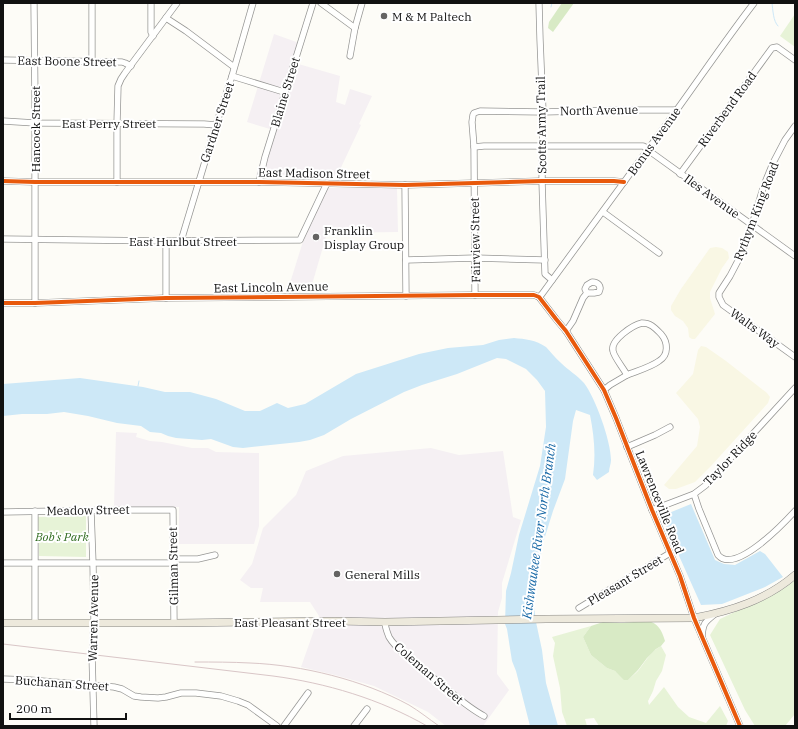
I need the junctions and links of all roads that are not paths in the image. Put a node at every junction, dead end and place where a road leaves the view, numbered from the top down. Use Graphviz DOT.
graph roads {
  1 [pos="34,3"];
  2 [pos="92,3"];
  3 [pos="151,3"];
  4 [pos="176,3"];
  5 [pos="253,3"];
  6 [pos="312,3"];
  7 [pos="321,3"];
  8 [pos="362,3"];
  9 [pos="539,3"];
  10 [pos="754,3"];
  11 [pos="166,18"];
  12 [pos="356,28"];
  13 [pos="153,36"];
  14 [pos="350,56"];
  15 [pos="3,60"];
  16 [pos="795,60"];
  17 [pos="34,61"];
  18 [pos="92,62"];
  19 [pos="131,66"];
  20 [pos="234,67"];
  21 [pos="232,76"];
  22 [pos="284,92"];
  23 [pos="677,110"];
  24 [pos="543,112"];
  25 [pos="474,113"];
  26 [pos="3,122"];
  27 [pos="35,123"];
  28 [pos="117,123"];
  29 [pos="216,125"];
  30 [pos="795,126"];
  31 [pos="542,146"];
  32 [pos="474,147"];
  33 [pos="648,150"];
  34 [pos="680,174"];
  35 [pos="3,181"];
  36 [pos="542,181"];
  37 [pos="35,182"];
  38 [pos="117,182"];
  39 [pos="259,182"];
  40 [pos="474,182"];
  41 [pos="624,182"];
  42 [pos="198,183"];
  43 [pos="327,183"];
  44 [pos="405,185"];
  45 [pos="603,212"];
  46 [pos="752,225"];
  47 [pos="3,239"];
  48 [pos="34,240"];
  49 [pos="166,241"];
  50 [pos="181,241"];
  51 [pos="659,254"];
  52 [pos="795,256"];
  53 [pos="475,258"];
  54 [pos="406,260"];
  55 [pos="544,260"];
  56 [pos="552,280"];
  57 [pos="587,293"];
  58 [pos="475,295"];
  59 [pos="406,296"];
  60 [pos="539,297"];
  61 [pos="719,297"];
  62 [pos="166,298"];
  63 [pos="3,303"];
  64 [pos="35,303"];
  65 [pos="566,331"];
  66 [pos="795,357"];
  67 [pos="627,375"];
  68 [pos="795,388"];
  69 [pos="604,390"];
  70 [pos="670,427"];
  71 [pos="627,447"];
  72 [pos="694,494"];
  73 [pos="173,510"];
  74 [pos="652,510"];
  75 [pos="35,511"];
  76 [pos="91,511"];
  77 [pos="795,511"];
  78 [pos="3,512"];
  79 [pos="670,553"];
  80 [pos="215,555"];
  81 [pos="173,561"];
  82 [pos="3,563"];
  83 [pos="34,563"];
  84 [pos="93,564"];
  85 [pos="795,575"];
  86 [pos="579,608"];
  87 [pos="715,614"];
  88 [pos="694,618"];
  89 [pos="3,622"];
  90 [pos="94,622"];
  91 [pos="385,622"];
  92 [pos="35,623"];
  93 [pos="174,623"];
  94 [pos="702,638"];
  95 [pos="3,679"];
  96 [pos="92,685"];
  97 [pos="308,693"];
  98 [pos="367,709"];
  99 [pos="484,716"];
  100 [pos="94,726"];
  101 [pos="277,726"];
  102 [pos="284,726"];
  103 [pos="354,726"];
  104 [pos="740,726"];
  1 -- 17 [label="street, Hancock Street"];
  2 -- 18 [label="street"];
  3 -- 13 [label="street"];
  4 -- 11 [label="street"];
  5 -- 20 [label="street, Gardner Street"];
  6 -- 22 [label="street, Blaine Street"];
  7 -- 12 [label="street"];
  8 -- 12 [label="street"];
  9 -- 24 [label="street, Scotts Army Trail"];
  10 -- 23 [label="street, Bonus Avenue"];
  11 -- 13 [label="street"];
  11 -- 20 [label="street"];
  12 -- 14 [label="street"];
  13 -- 19 [label="street"];
  15 -- 17 [label="street, East Boone Street"];
  16 -- 34 [label="street, Riverbend Road"];
  17 -- 18 [label="street, East Boone Street"];
  17 -- 27 [label="street, Hancock Street"];
  18 -- 19 [label="street, East Boone Street"];
  19 -- 28 [label="street"];
  20 -- 21 [label="street, Gardner Street"];
  21 -- 22 [label="street"];
  21 -- 29 [label="street, Gardner Street"];
  22 -- 39 [label="street, Blaine Street"];
  23 -- 24 [label="street, North Avenue"];
  23 -- 33 [label="street, Bonus Avenue"];
  24 -- 25 [label="street, North Avenue"];
  24 -- 31 [label="street, Scotts Army Trail"];
  25 -- 32 [label="street, Fairview Street"];
  26 -- 27 [label="street, East Perry Street"];
  27 -- 28 [label="street, East Perry Street"];
  27 -- 37 [label="street, Hancock Street"];
  28 -- 29 [label="street, East Perry Street"];
  28 -- 38 [label="street"];
  29 -- 42 [label="street, Gardner Street"];
  30 -- 46 [label="street, Rythym King Road"];
  31 -- 32 [label="street"];
  31 -- 33 [label="street"];
  31 -- 36 [label="street, Scotts Army Trail"];
  32 -- 40 [label="street, Fairview Street"];
  33 -- 34 [label="street, Iles Avenue"];
  33 -- 41 [label="street, Bonus Avenue"];
  34 -- 46 [label="street, Iles Avenue"];
  35 -- 37 [label="street, East Madison Street"];
  36 -- 40 [label="street, East Madison Street"];
  36 -- 41 [label="street, East Madison Street"];
  36 -- 55 [label="street, Scotts Army Trail"];
  37 -- 38 [label="street, East Madison Street"];
  37 -- 48 [label="street, Hancock Street"];
  38 -- 42 [label="street, East Madison Street"];
  39 -- 42 [label="street, East Madison Street"];
  39 -- 43 [label="street, East Madison Street"];
  40 -- 44 [label="street, East Madison Street"];
  40 -- 53 [label="street, Fairview Street"];
  41 -- 45 [label="street, Bonus Avenue"];
  42 -- 50 [label="street, Gardner Street"];
  43 -- 44 [label="street, East Madison Street"];
  43 -- 50 [label="street, East Hurlbut Street"];
  44 -- 54 [label="street"];
  45 -- 51 [label="street"];
  45 -- 56 [label="street, Bonus Avenue"];
  46 -- 52 [label="street, Iles Avenue"];
  46 -- 61 [label="street, Rythym King Road"];
  47 -- 48 [label="street, East Hurlbut Street"];
  48 -- 49 [label="street, East Hurlbut Street"];
  48 -- 64 [label="street, Hancock Street"];
  49 -- 50 [label="street, East Hurlbut Street"];
  49 -- 62 [label="street"];
  53 -- 54 [label="street"];
  53 -- 55 [label="street"];
  53 -- 58 [label="street, Fairview Street"];
  54 -- 59 [label="street"];
  55 -- 56 [label="street, Scotts Army Trail"];
  56 -- 60 [label="street, Bonus Avenue"];
  57 -- 65 [label="street"];
  58 -- 59 [label="street, East Lincoln Avenue"];
  58 -- 60 [label="street, East Lincoln Avenue"];
  59 -- 62 [label="street, East Lincoln Avenue"];
  60 -- 65 [label="street, Lawrenceville Road"];
  61 -- 66 [label="street, Walts Way"];
  62 -- 64 [label="street, East Lincoln Avenue"];
  63 -- 64 [label="street, East Lincoln Avenue"];
  65 -- 69 [label="street, Lawrenceville Road"];
  67 -- 67 [label="street"];
  67 -- 69 [label="street"];
  68 -- 72 [label="street, Taylor Ridge"];
  69 -- 71 [label="street, Lawrenceville Road"];
  70 -- 71 [label="street"];
  71 -- 74 [label="street, Lawrenceville Road"];
  72 -- 74 [label="street, Taylor Ridge"];
  72 -- 77 [label="street"];
  73 -- 76 [label="street, Meadow Street"];
  73 -- 81 [label="street, Gilman Street"];
  74 -- 79 [label="street, Lawrenceville Road"];
  75 -- 76 [label="street, Meadow Street"];
  75 -- 78 [label="street, Meadow Street"];
  75 -- 83 [label="street"];
  76 -- 84 [label="street, Warren Avenue"];
  79 -- 86 [label="street, Pleasant Street"];
  79 -- 88 [label="street, Lawrenceville Road"];
  80 -- 81 [label="street"];
  81 -- 84 [label="street"];
  81 -- 93 [label="street, Gilman Street"];
  82 -- 83 [label="street"];
  83 -- 84 [label="street"];
  83 -- 92 [label="street"];
  84 -- 90 [label="street, Warren Avenue"];
  85 -- 87 [label="main road, East Pleasant Street"];
  87 -- 88 [label="main road, East Pleasant Street"];
  87 -- 94 [label="street"];
  88 -- 91 [label="main road, East Pleasant Street"];
  88 -- 94 [label="street, Lawrenceville Road"];
  89 -- 92 [label="main road, East Pleasant Street"];
  90 -- 92 [label="main road, East Pleasant Street"];
  90 -- 93 [label="main road, East Pleasant Street"];
  90 -- 96 [label="street, Warren Avenue"];
  91 -- 93 [label="main road, East Pleasant Street"];
  91 -- 99 [label="street, Coleman Street"];
  94 -- 104 [label="street, Lawrenceville Road"];
  95 -- 96 [label="street, Buchanan Street"];
  96 -- 100 [label="street, Warren Avenue"];
  96 -- 101 [label="street, Buchanan Street"];
  97 -- 102 [label="street"];
  98 -- 103 [label="street"];
}
